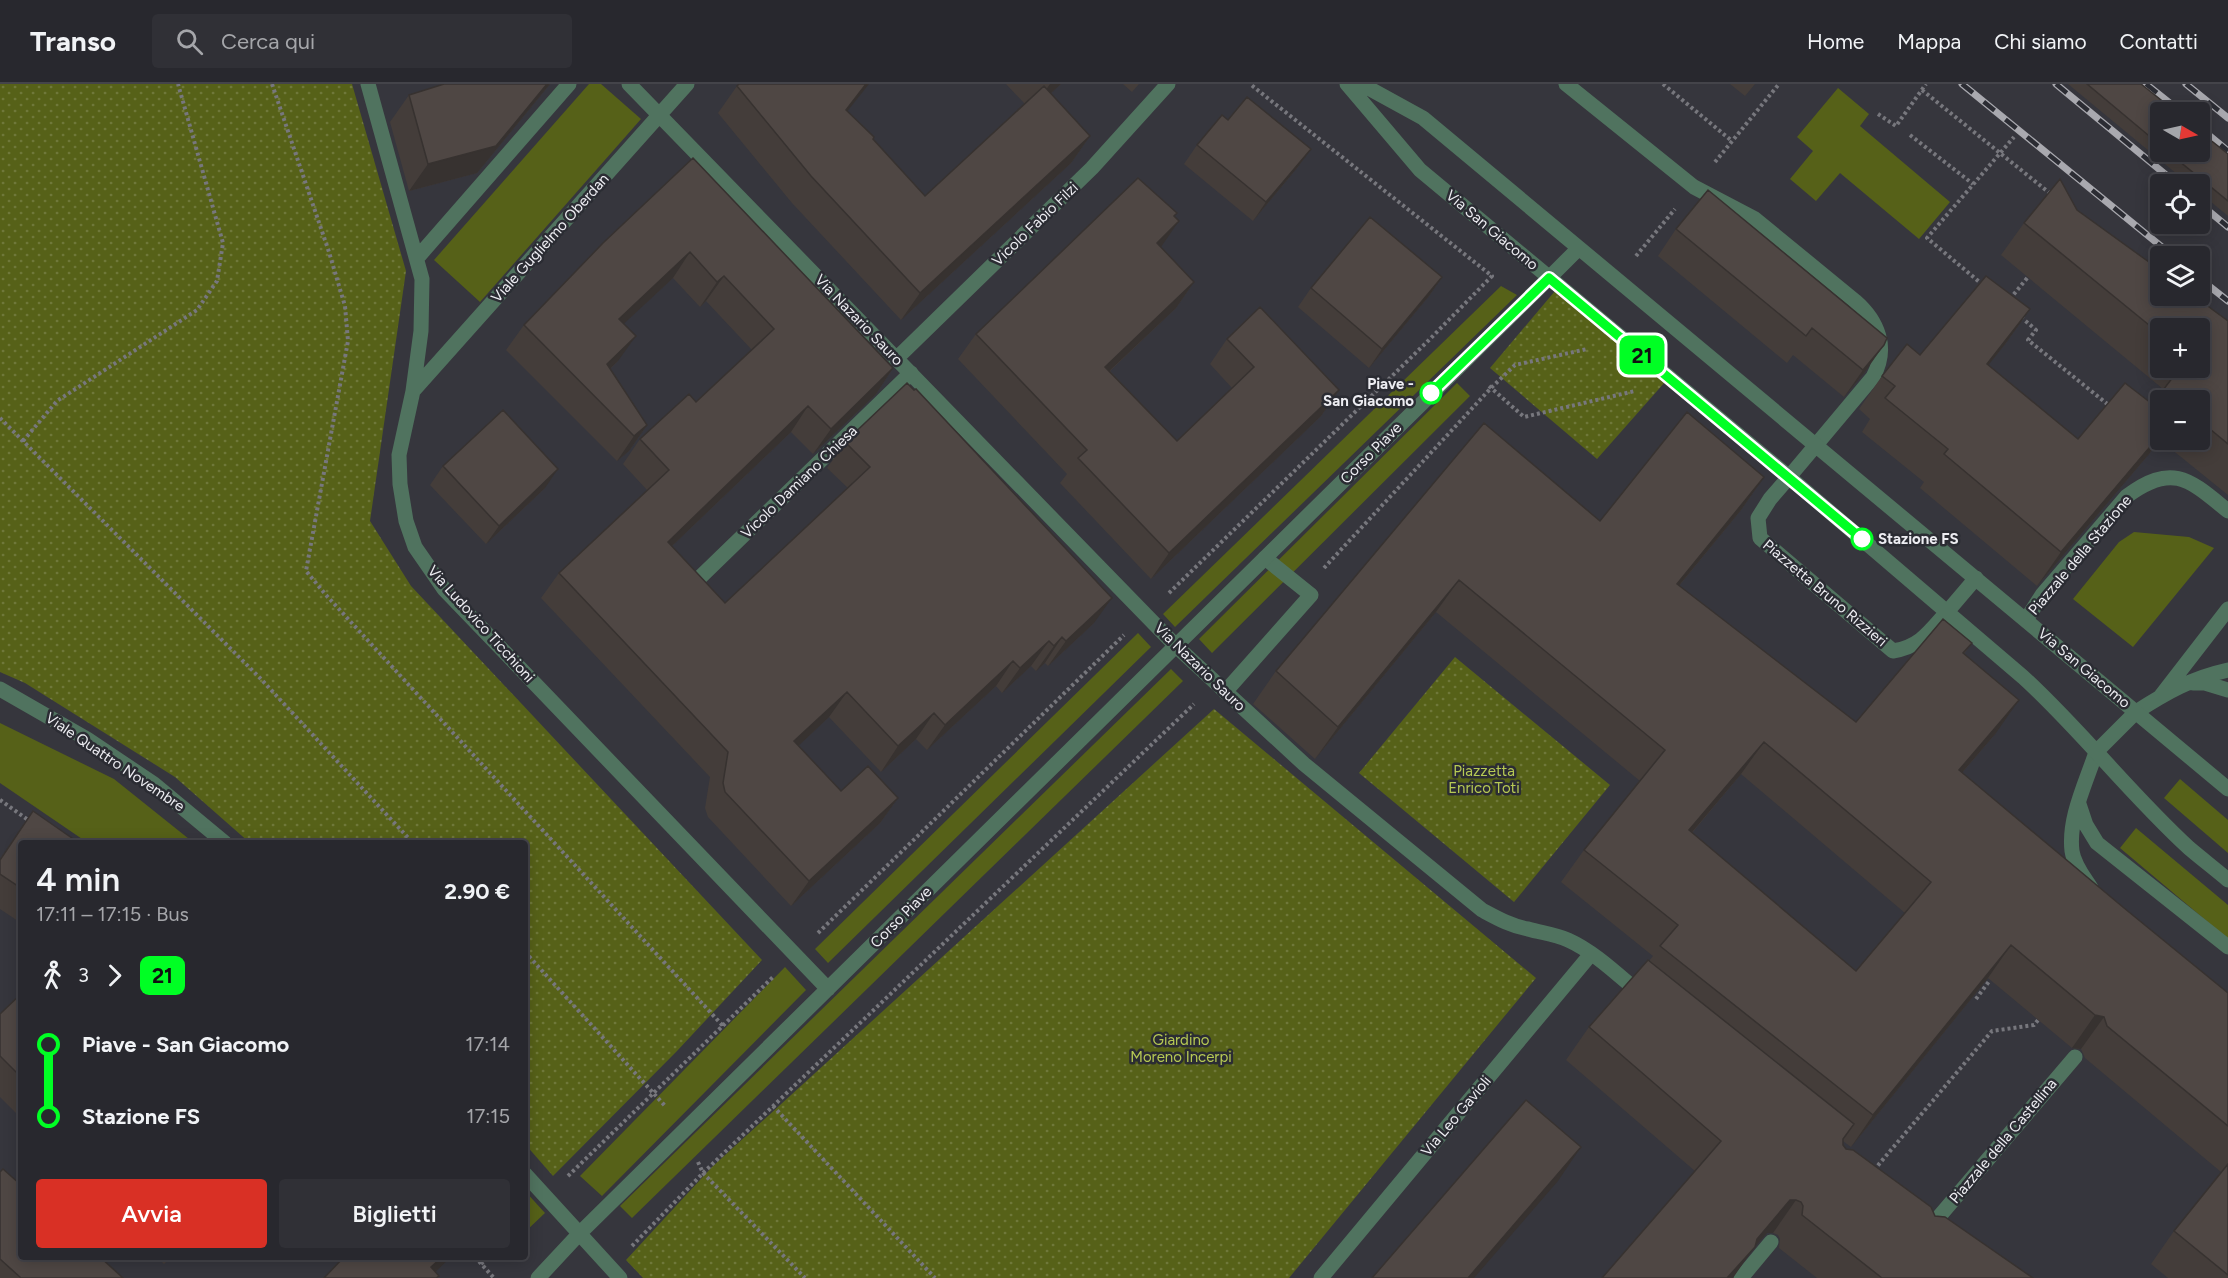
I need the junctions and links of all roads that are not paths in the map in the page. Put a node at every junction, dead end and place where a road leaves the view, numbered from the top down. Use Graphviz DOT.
graph roads {
  1 [pos="368,84"];
  2 [pos="569,84"];
  3 [pos="629,84"];
  4 [pos="687,84"];
  5 [pos="1168,84"];
  6 [pos="1347,84"];
  7 [pos="1361,84"];
  8 [pos="1566,84"];
  9 [pos="659,115"];
  10 [pos="1579,248"];
  11 [pos="418,257"];
  12 [pos="1549,278"];
  13 [pos="896,359"];
  14 [pos="910,373"];
  15 [pos="413,392"];
  16 [pos="1816,445"];
  17 [pos="1789,477"];
  18 [pos="2228,511"];
  19 [pos="1265,558"];
  20 [pos="1976,578"];
  21 [pos="687,590"];
  22 [pos="2228,609"];
  23 [pos="1947,612"];
  24 [pos="2026,620"];
  25 [pos="1176,646"];
  26 [pos="2228,665"];
  27 [pos="2228,670"];
  28 [pos="2204,676"];
  29 [pos="2183,684"];
  30 [pos="1220,688"];
  31 [pos="0,689"];
  32 [pos="2228,690"];
  33 [pos="2160,696"];
  34 [pos="2136,712"];
  35 [pos="2096,752"];
  36 [pos="2228,789"];
  37 [pos="2079,804"];
  38 [pos="221,840"];
  39 [pos="2228,880"];
  40 [pos="2101,898"];
  41 [pos="2228,947"];
  42 [pos="1591,954"];
  43 [pos="828,989"];
  44 [pos="1657,1007"];
  45 [pos="2074,1057"];
  46 [pos="528,1177"];
  47 [pos="579,1234"];
  48 [pos="1918,1241"];
  49 [pos="1771,1242"];
  50 [pos="615,1273"];
  51 [pos="538,1278"];
  52 [pos="1321,1278"];
  53 [pos="1741,1278"];
  1 -- 11 [label="street, Via Ludovico Ticchioni"];
  2 -- 11 [label="street"];
  3 -- 9 [label="street, Via Nazario Sauro"];
  4 -- 9 [label="street, Viale Guglielmo Oberdan"];
  5 -- 13 [label="street, Vicolo Fabio Filzi"];
  6 -- 12 [label="street, Via San Giacomo"];
  7 -- 10 [label="street, Via San Giacomo"];
  8 -- 16 [label="street"];
  9 -- 13 [label="street, Via Nazario Sauro"];
  9 -- 15 [label="street, Viale Guglielmo Oberdan"];
  10 -- 12 [label="street, Corso Piave"];
  10 -- 16 [label="street, Via San Giacomo"];
  11 -- 15 [label="street, Via Ludovico Ticchioni"];
  12 -- 17 [label="street, Via San Giacomo"];
  12 -- 19 [label="street, Corso Piave"];
  13 -- 14 [label="street, Via Nazario Sauro"];
  14 -- 21 [label="street, Vicolo Damiano Chiesa"];
  14 -- 25 [label="street, Via Nazario Sauro"];
  15 -- 43 [label="street, Via Ludovico Ticchioni"];
  16 -- 17 [label="street"];
  16 -- 20 [label="street, Via San Giacomo"];
  17 -- 23 [label="street, Via San Giacomo"];
  17 -- 23 [label="street, Piazzetta Bruno Rizzieri"];
  18 -- 24 [label="street, Piazzale della Stazione"];
  19 -- 25 [label="street, Corso Piave"];
  19 -- 30 [label="street"];
  20 -- 23 [label="street"];
  20 -- 24 [label="street, Via San Giacomo"];
  22 -- 33 [label="street"];
  23 -- 35 [label="street, Via San Giacomo"];
  24 -- 34 [label="street, Via San Giacomo"];
  25 -- 30 [label="street, Via Nazario Sauro"];
  25 -- 43 [label="street, Corso Piave"];
  26 -- 28 [label="street"];
  27 -- 28 [label="street"];
  28 -- 29 [label="street"];
  29 -- 32 [label="street"];
  29 -- 33 [label="street"];
  30 -- 42 [label="street, Via Nazario Sauro"];
  31 -- 38 [label="street, Viale Quattro Novembre"];
  33 -- 34 [label="street"];
  34 -- 35 [label="street"];
  34 -- 36 [label="street"];
  35 -- 37 [label="street"];
  35 -- 39 [label="street"];
  37 -- 40 [label="street"];
  37 -- 41 [label="street"];
  42 -- 44 [label="street, Via Nazario Sauro"];
  42 -- 52 [label="street, Via Leo Gavioli"];
  43 -- 47 [label="street, Corso Piave"];
  45 -- 48 [label="street, Piazzale della Castellina"];
  46 -- 47 [label="street"];
  47 -- 50 [label="street"];
  47 -- 51 [label="street, Corso Piave"];
  49 -- 53 [label="street"];
}
